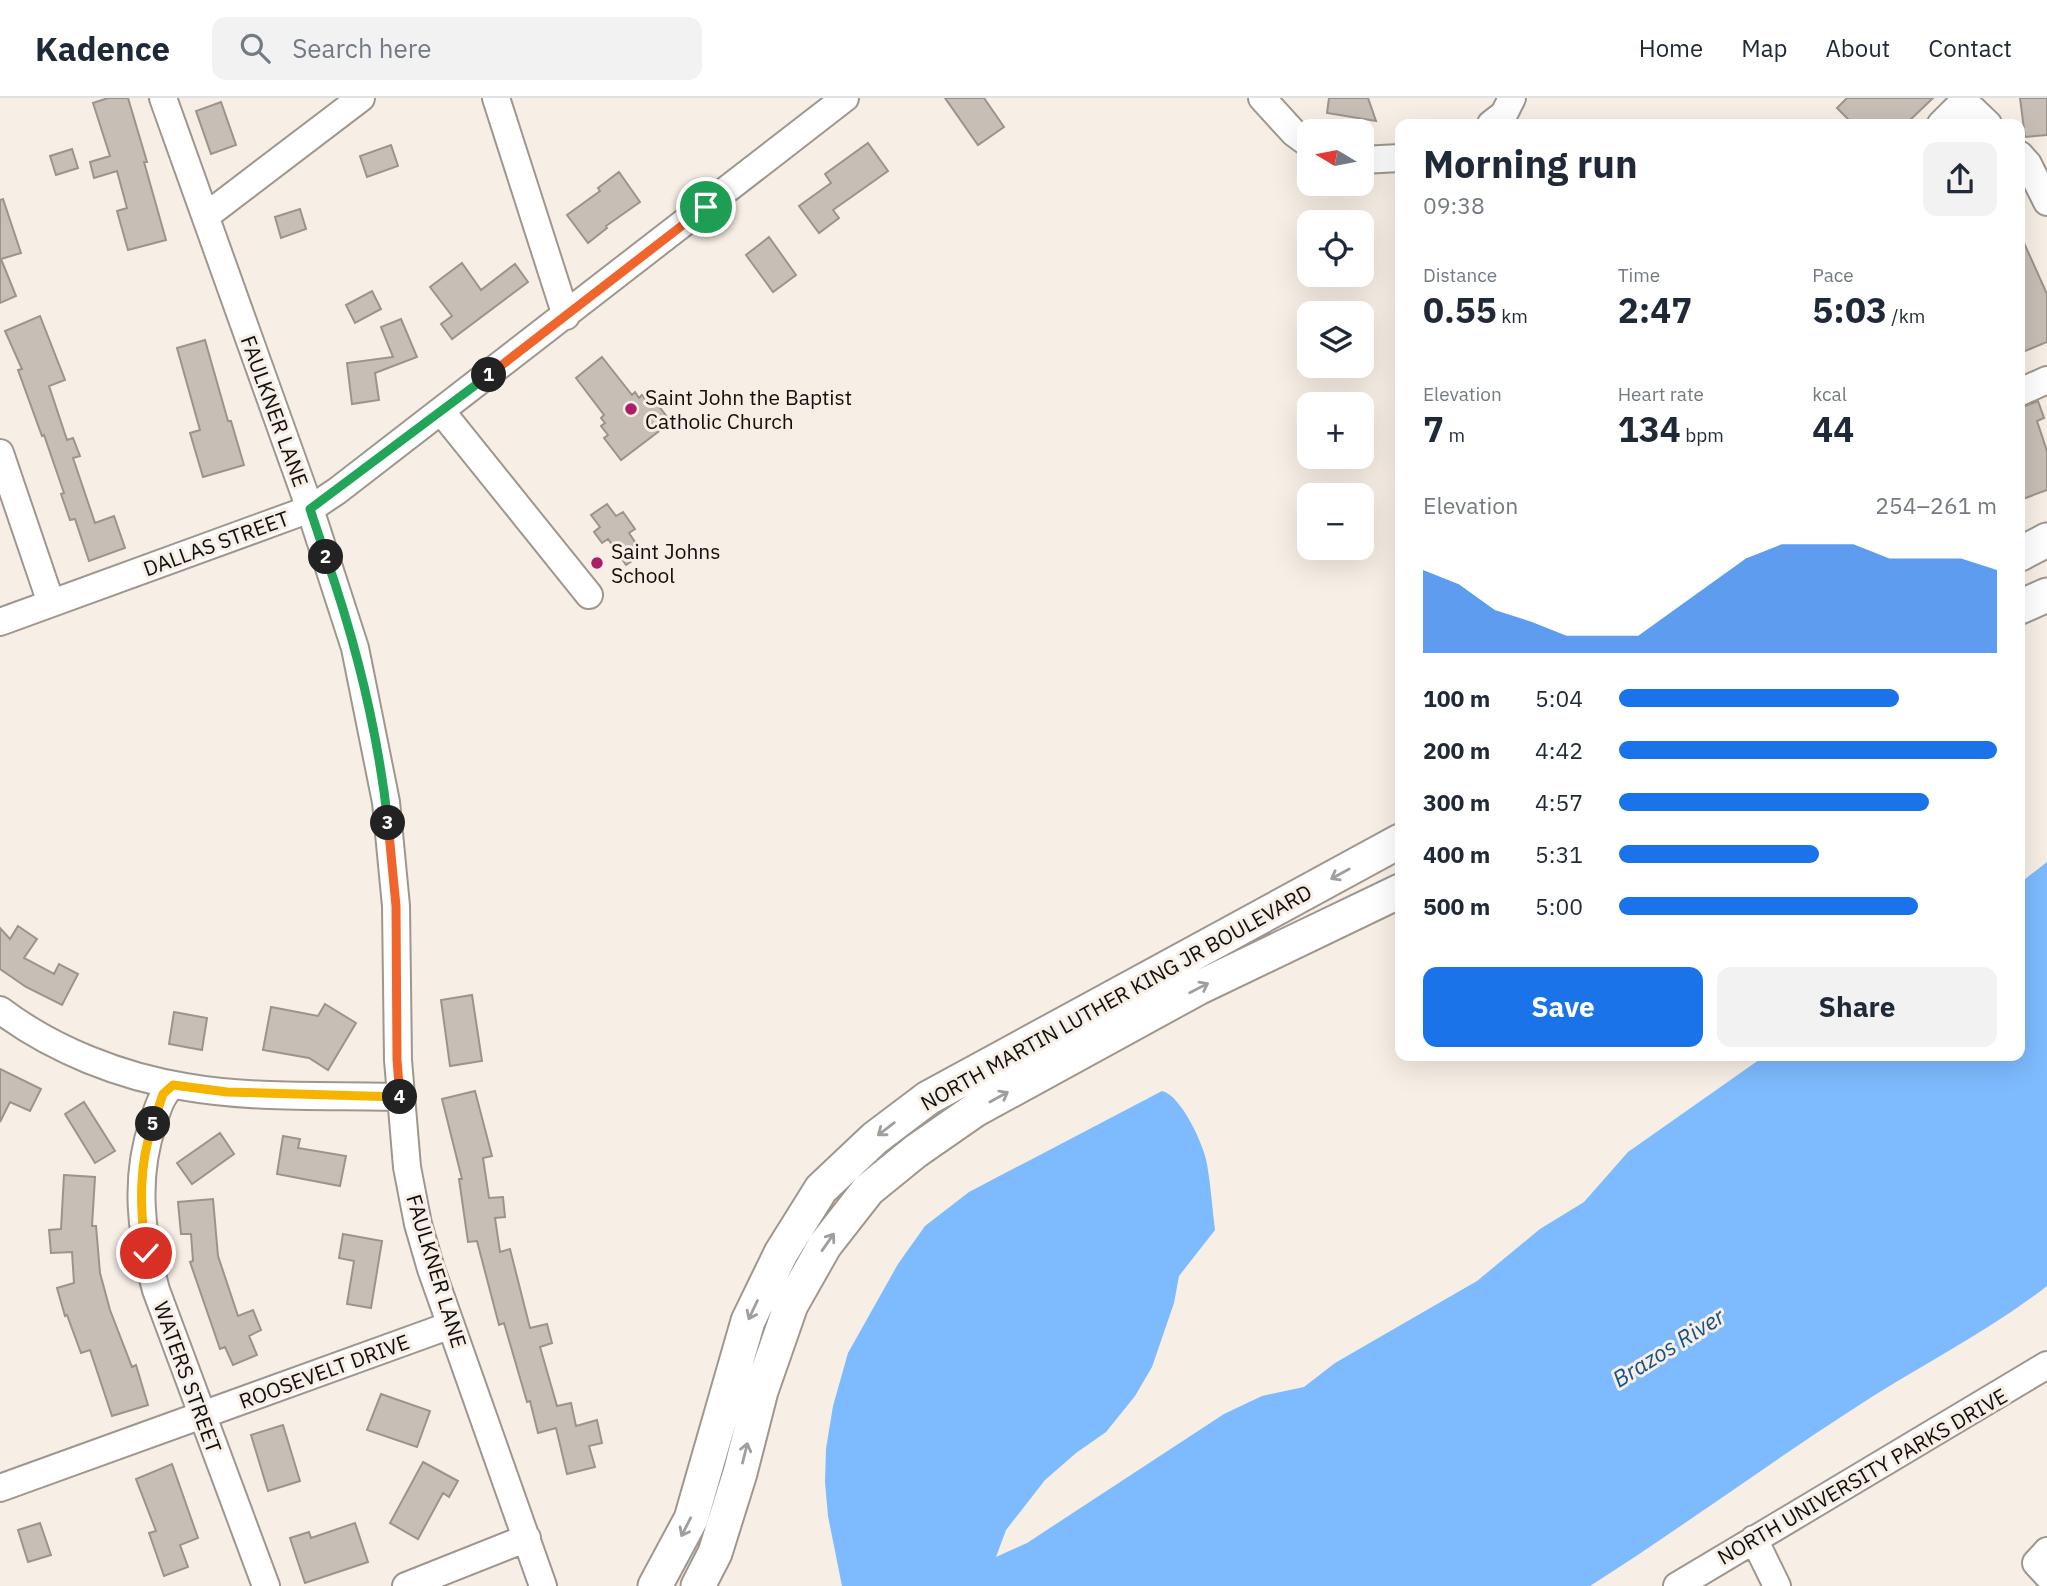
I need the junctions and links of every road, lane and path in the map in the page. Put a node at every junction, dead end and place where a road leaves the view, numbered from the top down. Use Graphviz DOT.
graph roads {
  1 [pos="163,98"];
  2 [pos="360,98"];
  3 [pos="496,98"];
  4 [pos="845,98"];
  5 [pos="1262,98"];
  6 [pos="1512,98"];
  7 [pos="1966,100"];
  8 [pos="1498,119"];
  9 [pos="1946,119"];
  10 [pos="1983,119"];
  11 [pos="1297,135"];
  12 [pos="1395,158"];
  13 [pos="1374,159"];
  14 [pos="2025,161"];
  15 [pos="2047,202"];
  16 [pos="206,216"];
  17 [pos="566,316"];
  18 [pos="2047,380"];
  19 [pos="2025,391"];
  20 [pos="441,411"];
  21 [pos="0,453"];
  22 [pos="310,509"];
  23 [pos="2047,540"];
  24 [pos="2025,551"];
  25 [pos="589,595"];
  26 [pos="2047,595"];
  27 [pos="51,603"];
  28 [pos="2025,605"];
  29 [pos="0,622"];
  30 [pos="1395,844"];
  31 [pos="1395,893"];
  32 [pos="0,1010"];
  33 [pos="173,1085"];
  34 [pos="400,1097"];
  35 [pos="451,1325"];
  36 [pos="2047,1366"];
  37 [pos="202,1415"];
  38 [pos="0,1488"];
  39 [pos="527,1538"];
  40 [pos="1754,1539"];
  41 [pos="2047,1551"];
  42 [pos="2047,1575"];
  43 [pos="266,1586"];
  44 [pos="406,1586"];
  45 [pos="543,1586"];
  46 [pos="655,1586"];
  47 [pos="698,1586"];
  48 [pos="1677,1586"];
  49 [pos="1777,1586"];
  1 -- 16 [label="street, FAULKNER LANE"];
  2 -- 16 [label="street"];
  3 -- 17 [label="street"];
  4 -- 17 [label="street, DALLAS STREET"];
  5 -- 11 [label="street"];
  6 -- 8 [label="street"];
  7 -- 9 [label="street"];
  7 -- 10 [label="street"];
  12 -- 13 [label="street"];
  14 -- 15 [label="street"];
  16 -- 22 [label="street, FAULKNER LANE"];
  17 -- 20 [label="street, DALLAS STREET"];
  18 -- 19 [label="street"];
  20 -- 22 [label="street, DALLAS STREET"];
  20 -- 25 [label="street"];
  21 -- 27 [label="street"];
  22 -- 27 [label="street, DALLAS STREET"];
  22 -- 34 [label="street, FAULKNER LANE"];
  23 -- 24 [label="main road"];
  26 -- 28 [label="main road"];
  27 -- 29 [label="street, DALLAS STREET"];
  30 -- 46 [label="main road, NORTH MARTIN LUTHER KING JR BOULEVARD, one-way"];
  47 -- 31 [label="main road, NORTH MARTIN LUTHER KING JR BOULEVARD, one-way"];
  32 -- 33 [label="street"];
  33 -- 34 [label="street"];
  33 -- 37 [label="street, WATERS STREET"];
  34 -- 35 [label="street, FAULKNER LANE"];
  35 -- 37 [label="street, ROOSEVELT DRIVE"];
  35 -- 39 [label="street, FAULKNER LANE"];
  36 -- 40 [label="street, NORTH UNIVERSITY PARKS DRIVE"];
  37 -- 38 [label="street, ROOSEVELT DRIVE"];
  37 -- 43 [label="street, WATERS STREET"];
  39 -- 44 [label="street"];
  39 -- 45 [label="street, FAULKNER LANE"];
  40 -- 48 [label="street, NORTH UNIVERSITY PARKS DRIVE"];
  40 -- 49 [label="street"];
  41 -- 42 [label="street"];
}
